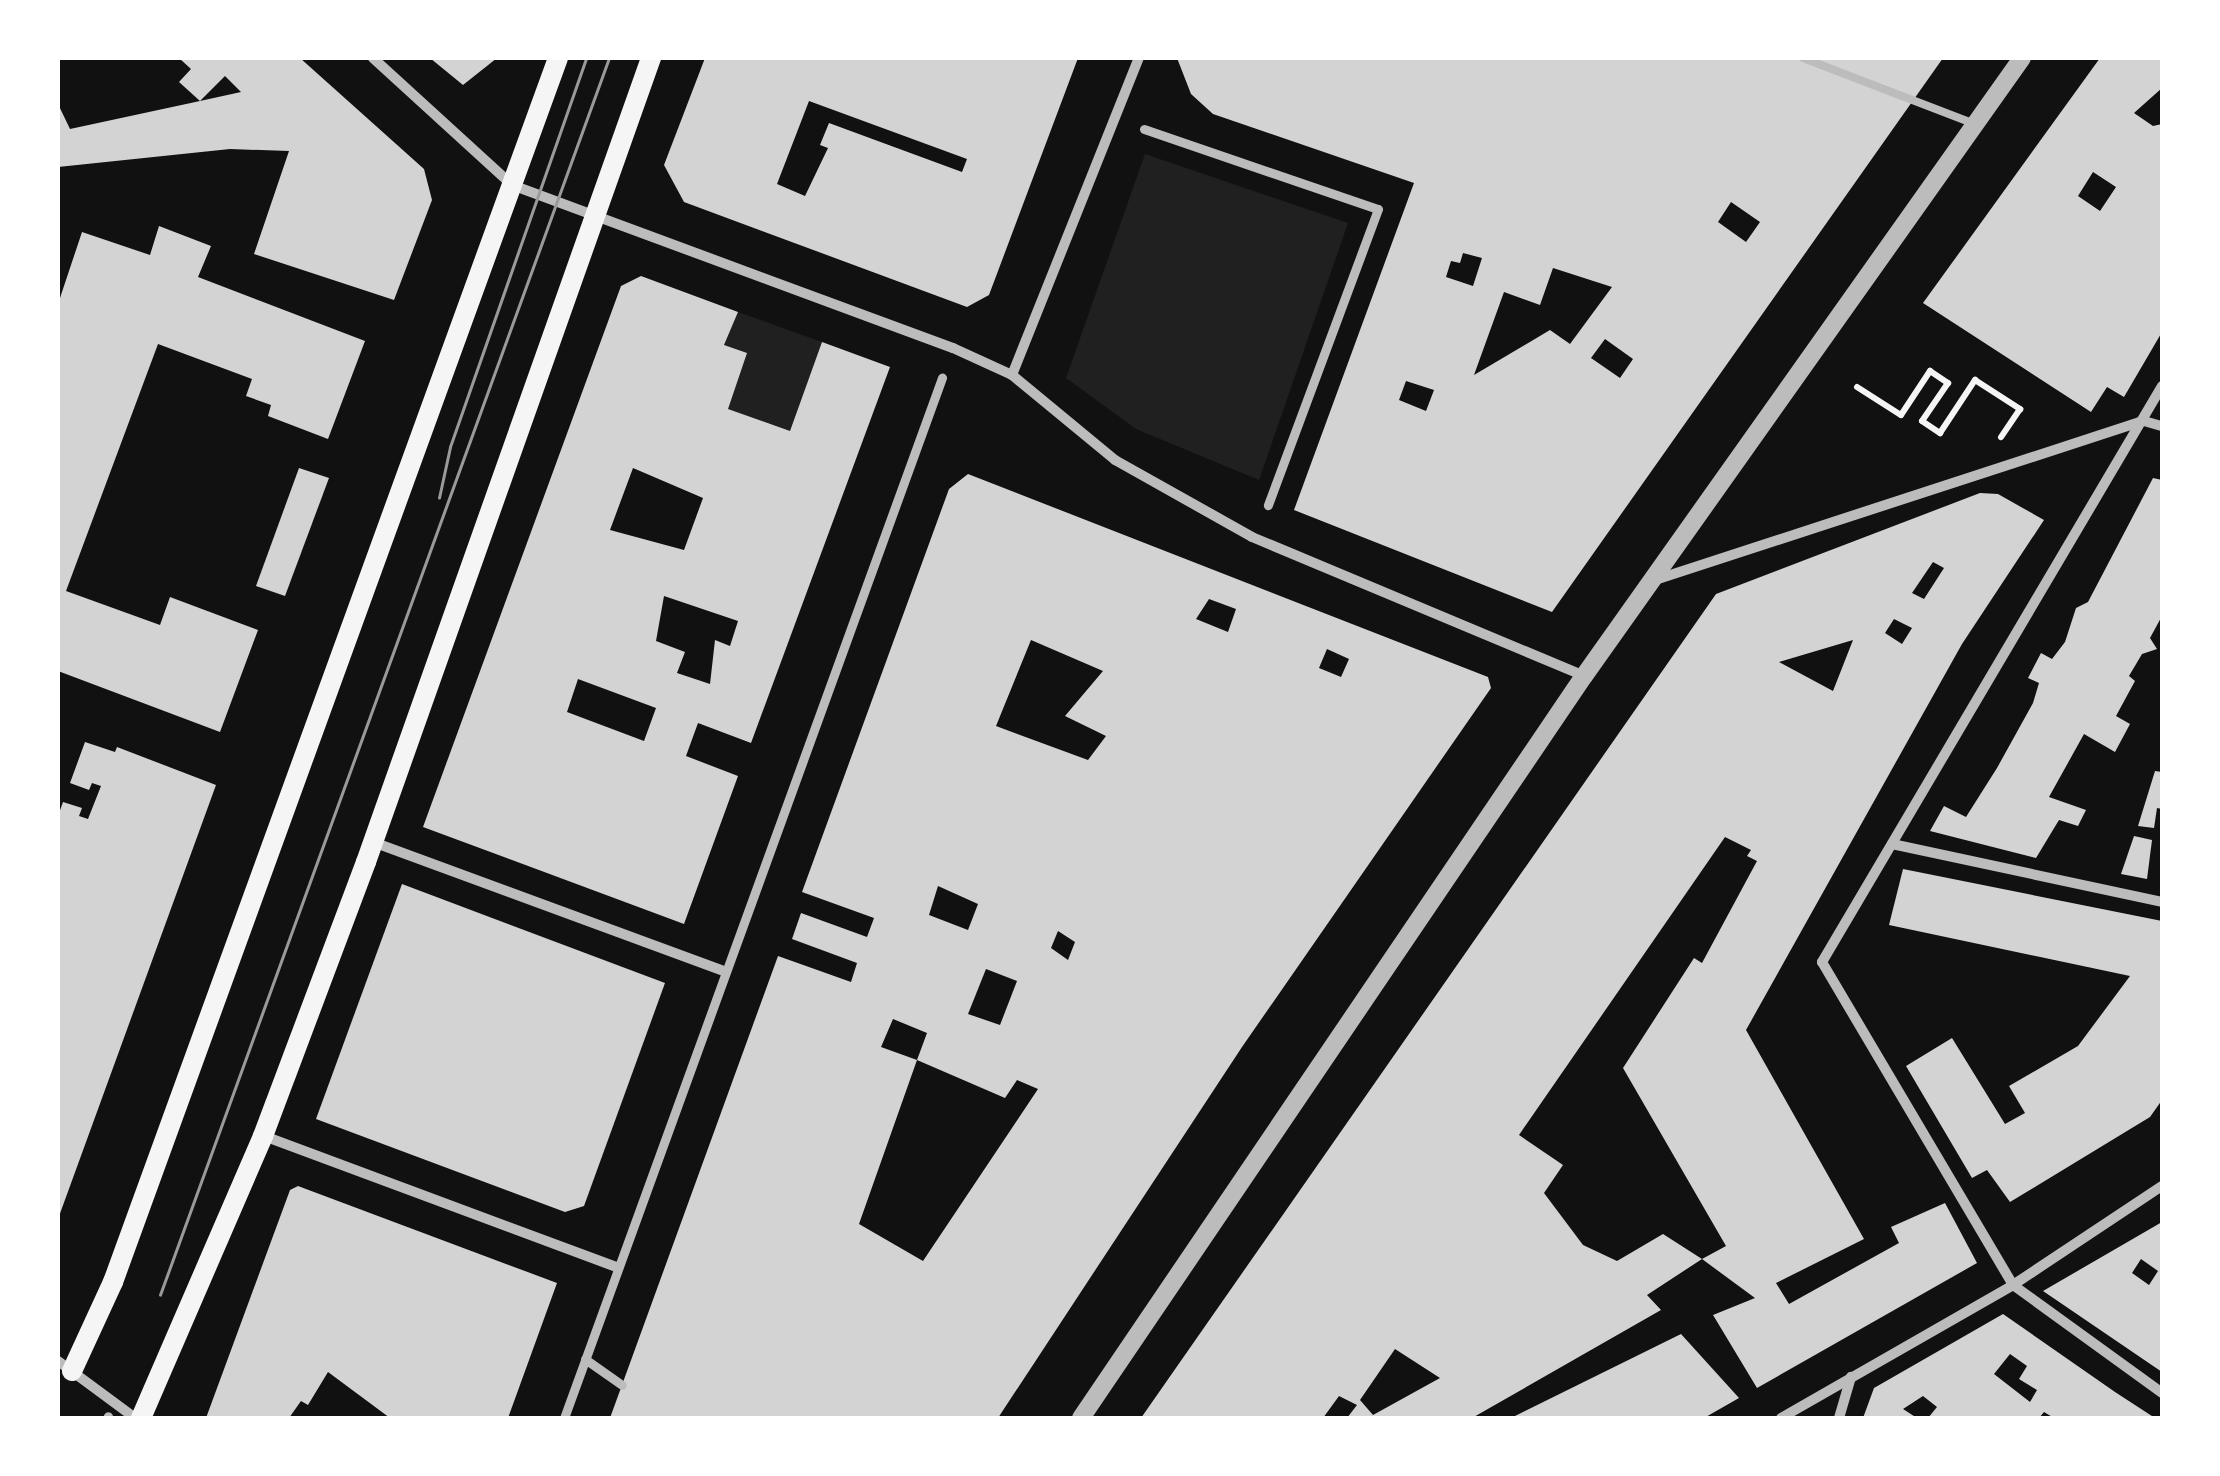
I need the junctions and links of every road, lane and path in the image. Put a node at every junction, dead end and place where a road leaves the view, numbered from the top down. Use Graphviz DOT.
graph roads {
  1 [pos="373,58"];
  2 [pos="558,58"];
  3 [pos="651,58"];
  4 [pos="1139,58"];
  5 [pos="1802,58"];
  6 [pos="2022,58"];
  7 [pos="1975,124"];
  8 [pos="1144,129"];
  9 [pos="512,184"];
  10 [pos="593,214"];
  11 [pos="1012,375"];
  12 [pos="942,378"];
  13 [pos="2162,386"];
  14 [pos="1857,387"];
  15 [pos="2020,409"];
  16 [pos="2144,421"];
  17 [pos="2162,426"];
  18 [pos="1268,504"];
  19 [pos="1652,581"];
  20 [pos="1584,676"];
  21 [pos="373,842"];
  22 [pos="1892,844"];
  23 [pos="2162,902"];
  24 [pos="724,971"];
  25 [pos="263,1136"];
  26 [pos="2162,1186"];
  27 [pos="618,1268"];
  28 [pos="2013,1286"];
  29 [pos="585,1360"];
  30 [pos="65,1366"];
  31 [pos="1852,1376"];
  32 [pos="622,1384"];
  33 [pos="2162,1393"];
  34 [pos="138,1418"];
  35 [pos="564,1418"];
  36 [pos="1081,1418"];
  37 [pos="1780,1418"];
  38 [pos="1839,1418"];
  1 -- 9 [label="street"];
  2 -- 9 [label="main road"];
  3 -- 10 [label="main road"];
  4 -- 11 [label="street"];
  5 -- 7 [label="lane"];
  6 -- 7 [label="street"];
  7 -- 19 [label="street"];
  8 -- 18 [label="street"];
  9 -- 10 [label="street"];
  9 -- 30 [label="main road"];
  10 -- 11 [label="street"];
  10 -- 21 [label="main road"];
  11 -- 20 [label="street"];
  12 -- 24 [label="street"];
  13 -- 16 [label="street"];
  14 -- 15 [label="path"];
  16 -- 17 [label="street"];
  16 -- 19 [label="street"];
  16 -- 22 [label="street"];
  19 -- 20 [label="street"];
  20 -- 36 [label="street"];
  21 -- 24 [label="street"];
  21 -- 25 [label="main road"];
  22 -- 23 [label="street"];
  22 -- 28 [label="street"];
  24 -- 27 [label="street"];
  25 -- 27 [label="street"];
  25 -- 34 [label="main road"];
  26 -- 28 [label="street"];
  27 -- 29 [label="street"];
  28 -- 31 [label="street"];
  28 -- 33 [label="street"];
  29 -- 32 [label="street"];
  29 -- 35 [label="street"];
  30 -- 34 [label="street"];
  31 -- 37 [label="street"];
  31 -- 38 [label="street"];
}
